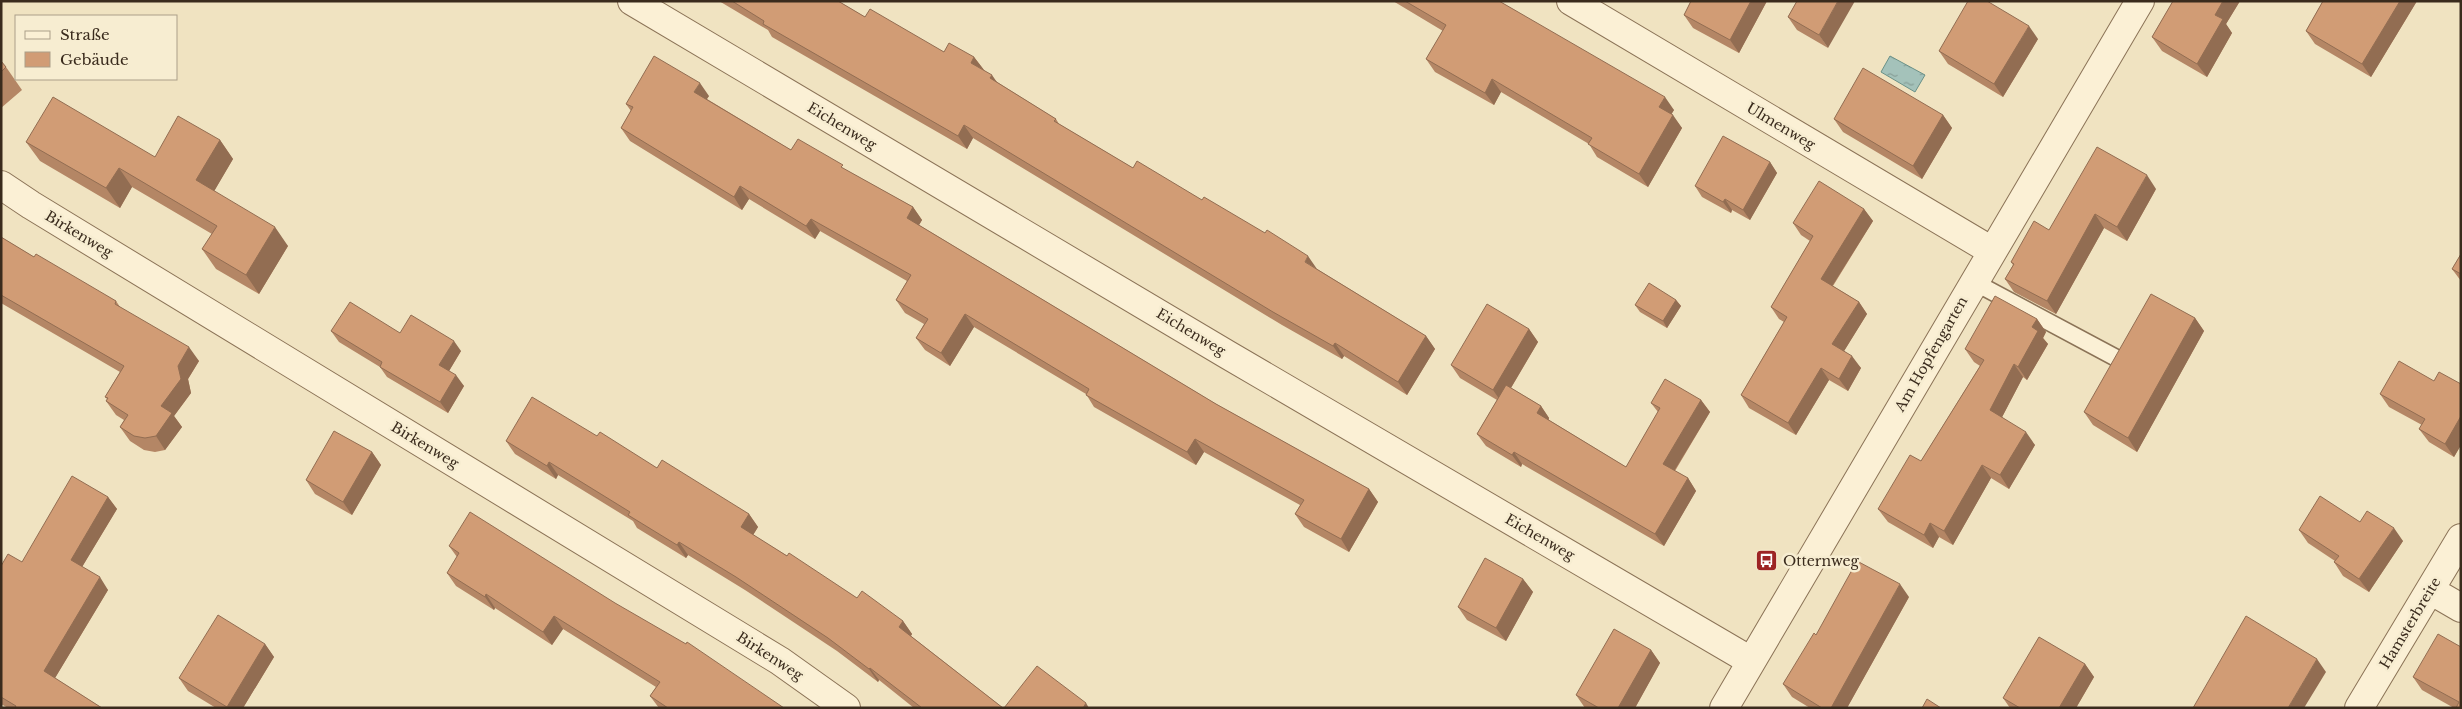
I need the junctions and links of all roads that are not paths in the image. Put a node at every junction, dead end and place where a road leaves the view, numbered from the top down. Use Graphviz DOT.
graph roads {
  1 [pos="632,1"];
  2 [pos="1571,1"];
  3 [pos="2140,1"];
  4 [pos="1,185"];
  5 [pos="1992,251"];
  6 [pos="1974,282"];
  7 [pos="2120,360"];
  8 [pos="2461,538"];
  9 [pos="2430,590"];
  10 [pos="2461,608"];
  11 [pos="1751,661"];
  12 [pos="846,708"];
  13 [pos="1724,708"];
  14 [pos="2359,708"];
  1 -- 11 [label="street, Eichenweg"];
  2 -- 5 [label="street, Ulmenweg"];
  3 -- 5 [label="street, Am Hopfengarten"];
  4 -- 12 [label="street, Birkenweg"];
  5 -- 6 [label="street, Am Hopfengarten"];
  6 -- 7 [label="lane"];
  6 -- 11 [label="street, Am Hopfengarten"];
  8 -- 9 [label="street, Hamsterbreite"];
  9 -- 10 [label="street"];
  9 -- 14 [label="street, Hamsterbreite"];
  11 -- 13 [label="street, Am Hopfengarten"];
}
